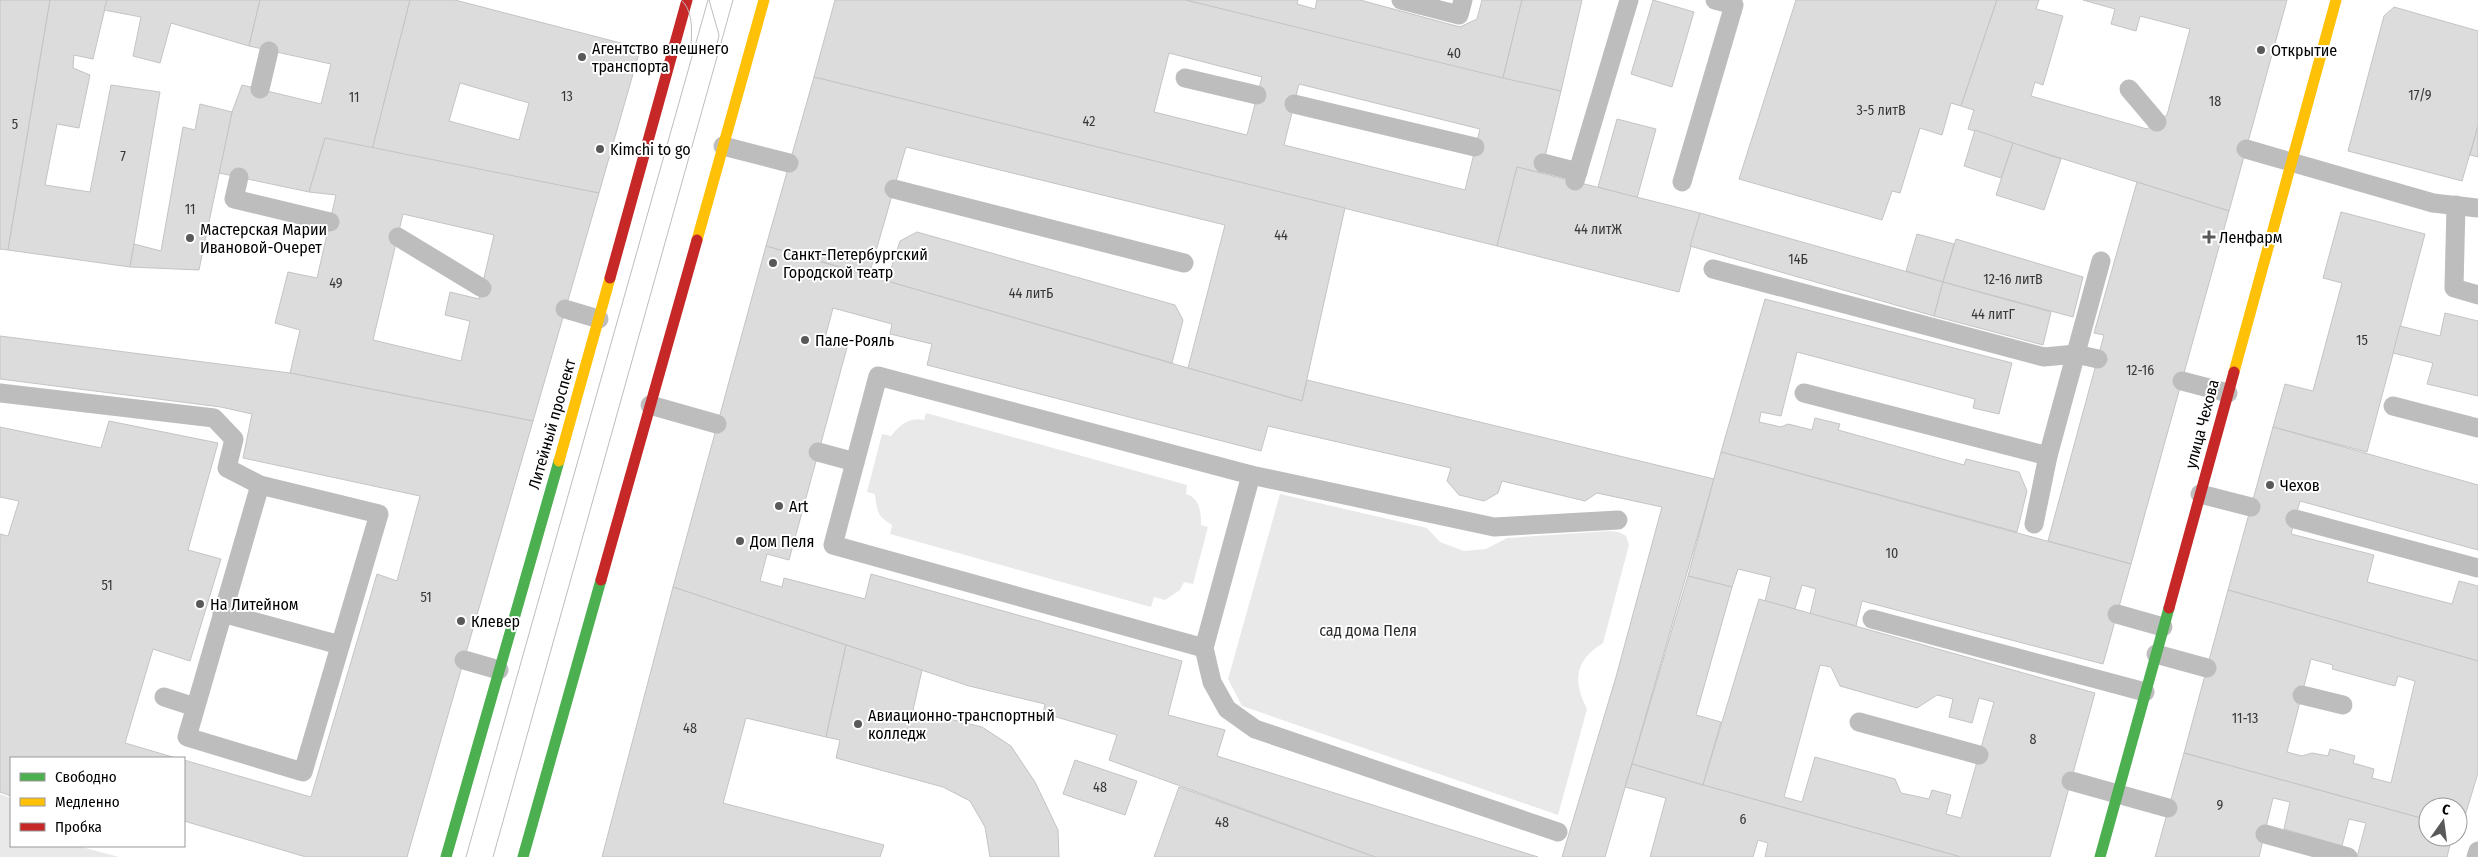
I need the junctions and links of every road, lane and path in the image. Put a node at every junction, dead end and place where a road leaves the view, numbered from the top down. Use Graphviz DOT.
graph roads {
  1 [pos="687,0"];
  2 [pos="763,0"];
  3 [pos="1401,0"];
  4 [pos="1463,0"];
  5 [pos="1629,0"];
  6 [pos="1715,0"];
  7 [pos="2336,0"];
  8 [pos="270,50"];
  9 [pos="2273,52"];
  10 [pos="2280,54"];
  11 [pos="1185,78"];
  12 [pos="2129,88"];
  13 [pos="260,89"];
  14 [pos="1257,95"];
  15 [pos="1294,104"];
  16 [pos="2157,122"];
  17 [pos="723,146"];
  18 [pos="1475,147"];
  19 [pos="2246,149"];
  20 [pos="789,163"];
  21 [pos="1544,163"];
  22 [pos="2291,163"];
  23 [pos="239,177"];
  24 [pos="1682,182"];
  25 [pos="894,189"];
  26 [pos="2456,205"];
  27 [pos="2478,208"];
  28 [pos="330,222"];
  29 [pos="398,238"];
  30 [pos="2101,261"];
  31 [pos="1184,264"];
  32 [pos="1713,269"];
  33 [pos="482,288"];
  34 [pos="2478,295"];
  35 [pos="565,309"];
  36 [pos="599,318"];
  37 [pos="2076,354"];
  38 [pos="2098,359"];
  39 [pos="2182,381"];
  40 [pos="0,392"];
  41 [pos="2228,393"];
  42 [pos="1804,394"];
  43 [pos="650,405"];
  44 [pos="2393,406"];
  45 [pos="717,424"];
  46 [pos="2478,428"];
  47 [pos="818,452"];
  48 [pos="2048,456"];
  49 [pos="855,462"];
  50 [pos="1252,475"];
  51 [pos="260,485"];
  52 [pos="2200,494"];
  53 [pos="2251,507"];
  54 [pos="2295,519"];
  55 [pos="1618,520"];
  56 [pos="2034,524"];
  57 [pos="2478,568"];
  58 [pos="222,613"];
  59 [pos="2117,614"];
  60 [pos="1872,619"];
  61 [pos="2164,627"];
  62 [pos="340,645"];
  63 [pos="1204,648"];
  64 [pos="2156,654"];
  65 [pos="464,660"];
  66 [pos="2207,668"];
  67 [pos="499,670"];
  68 [pos="2146,692"];
  69 [pos="2302,694"];
  70 [pos="164,697"];
  71 [pos="2343,705"];
  72 [pos="195,707"];
  73 [pos="1859,722"];
  74 [pos="1979,755"];
  75 [pos="2071,781"];
  76 [pos="2117,794"];
  77 [pos="2168,808"];
  78 [pos="1558,832"];
  79 [pos="2265,834"];
  80 [pos="2478,851"];
  81 [pos="446,857"];
  82 [pos="523,857"];
  83 [pos="2100,857"];
  84 [pos="2348,857"];
  85 [pos="2476,857"];
  1 -- 36 [label="main road, Литейный проспект"];
  2 -- 17 [label="main road"];
  3 -- 4 [label="lane"];
  5 -- 21 [label="lane"];
  6 -- 24 [label="lane"];
  7 -- 22 [label="main road, улица Чехова"];
  8 -- 13 [label="lane"];
  9 -- 10 [label="path"];
  11 -- 14 [label="lane"];
  12 -- 16 [label="lane"];
  15 -- 18 [label="lane"];
  17 -- 20 [label="lane"];
  17 -- 43 [label="main road"];
  19 -- 22 [label="lane"];
  22 -- 26 [label="lane"];
  22 -- 41 [label="main road, улица Чехова"];
  23 -- 28 [label="lane"];
  25 -- 31 [label="lane"];
  26 -- 27 [label="lane"];
  26 -- 34 [label="lane"];
  29 -- 33 [label="lane"];
  30 -- 37 [label="lane"];
  32 -- 37 [label="lane"];
  35 -- 36 [label="lane"];
  36 -- 67 [label="main road, Литейный проспект"];
  37 -- 38 [label="lane"];
  37 -- 48 [label="lane"];
  39 -- 41 [label="lane"];
  40 -- 51 [label="lane"];
  41 -- 52 [label="main road, улица Чехова"];
  42 -- 48 [label="lane"];
  43 -- 45 [label="lane"];
  43 -- 82 [label="main road"];
  44 -- 46 [label="lane"];
  47 -- 49 [label="lane"];
  48 -- 56 [label="lane"];
  49 -- 50 [label="lane"];
  49 -- 63 [label="lane"];
  50 -- 55 [label="lane"];
  50 -- 63 [label="lane"];
  51 -- 58 [label="lane"];
  51 -- 62 [label="lane"];
  52 -- 53 [label="lane"];
  52 -- 61 [label="main road, улица Чехова"];
  54 -- 57 [label="lane"];
  58 -- 62 [label="lane"];
  58 -- 72 [label="lane"];
  59 -- 61 [label="lane"];
  60 -- 68 [label="lane"];
  61 -- 64 [label="main road, улица Чехова"];
  62 -- 72 [label="lane"];
  63 -- 78 [label="lane"];
  64 -- 66 [label="lane"];
  64 -- 68 [label="main road, улица Чехова"];
  65 -- 67 [label="lane"];
  67 -- 81 [label="main road, Литейный проспект"];
  68 -- 76 [label="main road, улица Чехова"];
  69 -- 71 [label="lane"];
  70 -- 72 [label="lane"];
  73 -- 74 [label="lane"];
  75 -- 76 [label="lane"];
  76 -- 77 [label="lane"];
  76 -- 83 [label="main road, улица Чехова"];
  79 -- 84 [label="lane"];
  80 -- 85 [label="lane"];
}
